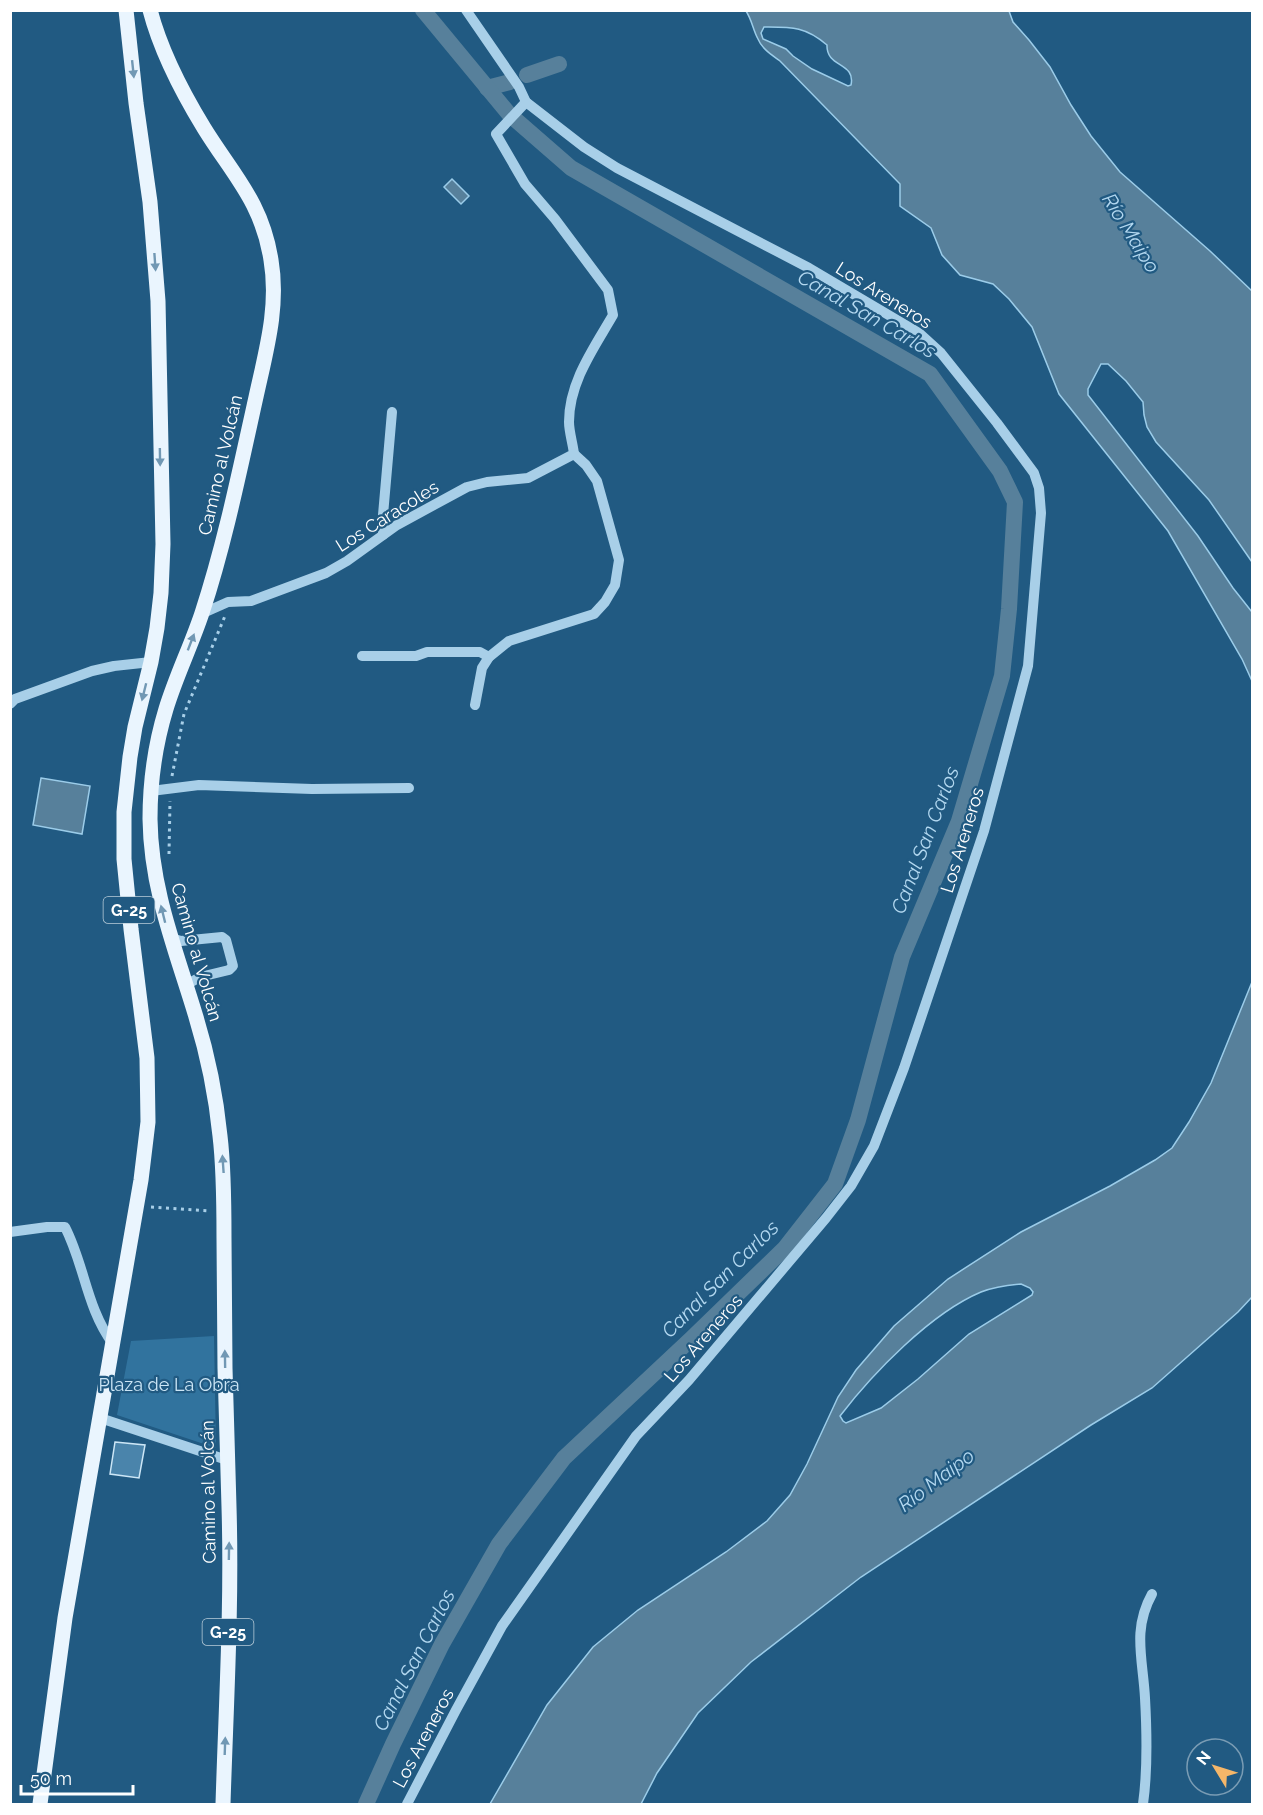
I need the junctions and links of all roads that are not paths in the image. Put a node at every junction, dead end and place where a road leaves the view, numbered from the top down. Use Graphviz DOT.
graph roads {
  1 [pos="126,10"];
  2 [pos="150,10"];
  3 [pos="466,10"];
  4 [pos="525,103"];
  5 [pos="392,412"];
  6 [pos="574,454"];
  7 [pos="383,535"];
  8 [pos="201,614"];
  9 [pos="362,656"];
  10 [pos="489,657"];
  11 [pos="151,662"];
  12 [pos="10,704"];
  13 [pos="475,705"];
  14 [pos="410,788"];
  15 [pos="151,790"];
  16 [pos="171,938"];
  17 [pos="186,985"];
  18 [pos="10,1232"];
  19 [pos="113,1344"];
  20 [pos="100,1418"];
  21 [pos="227,1460"];
  22 [pos="1152,1593"];
  23 [pos="40,1804"];
  24 [pos="223,1804"];
  25 [pos="407,1804"];
  26 [pos="1143,1804"];
  1 -- 11 [label="main road, G-25, one-way"];
  2 -- 8 [label="main road, Camino al Volcán / G-25"];
  3 -- 4 [label="street, Los Areneros"];
  4 -- 6 [label="street"];
  4 -- 25 [label="street, Los Areneros"];
  5 -- 7 [label="street"];
  6 -- 7 [label="street, Los Caracoles"];
  6 -- 10 [label="street"];
  7 -- 8 [label="street, Los Caracoles"];
  15 -- 8 [label="main road, Camino al Volcán / G-25, one-way"];
  9 -- 10 [label="street"];
  10 -- 13 [label="street"];
  11 -- 12 [label="street"];
  11 -- 19 [label="main road, G-25, one-way"];
  14 -- 15 [label="street"];
  16 -- 15 [label="main road, Camino al Volcán / G-25, one-way"];
  16 -- 17 [label="main road, Camino al Volcán / G-25"];
  16 -- 17 [label="street"];
  21 -- 17 [label="main road, Camino al Volcán / G-25, one-way"];
  18 -- 19 [label="street"];
  19 -- 20 [label="main road, G-25"];
  20 -- 21 [label="street"];
  20 -- 23 [label="main road, G-25"];
  24 -- 21 [label="main road, Camino al Volcán / G-25, one-way"];
  22 -- 26 [label="street"];
}
